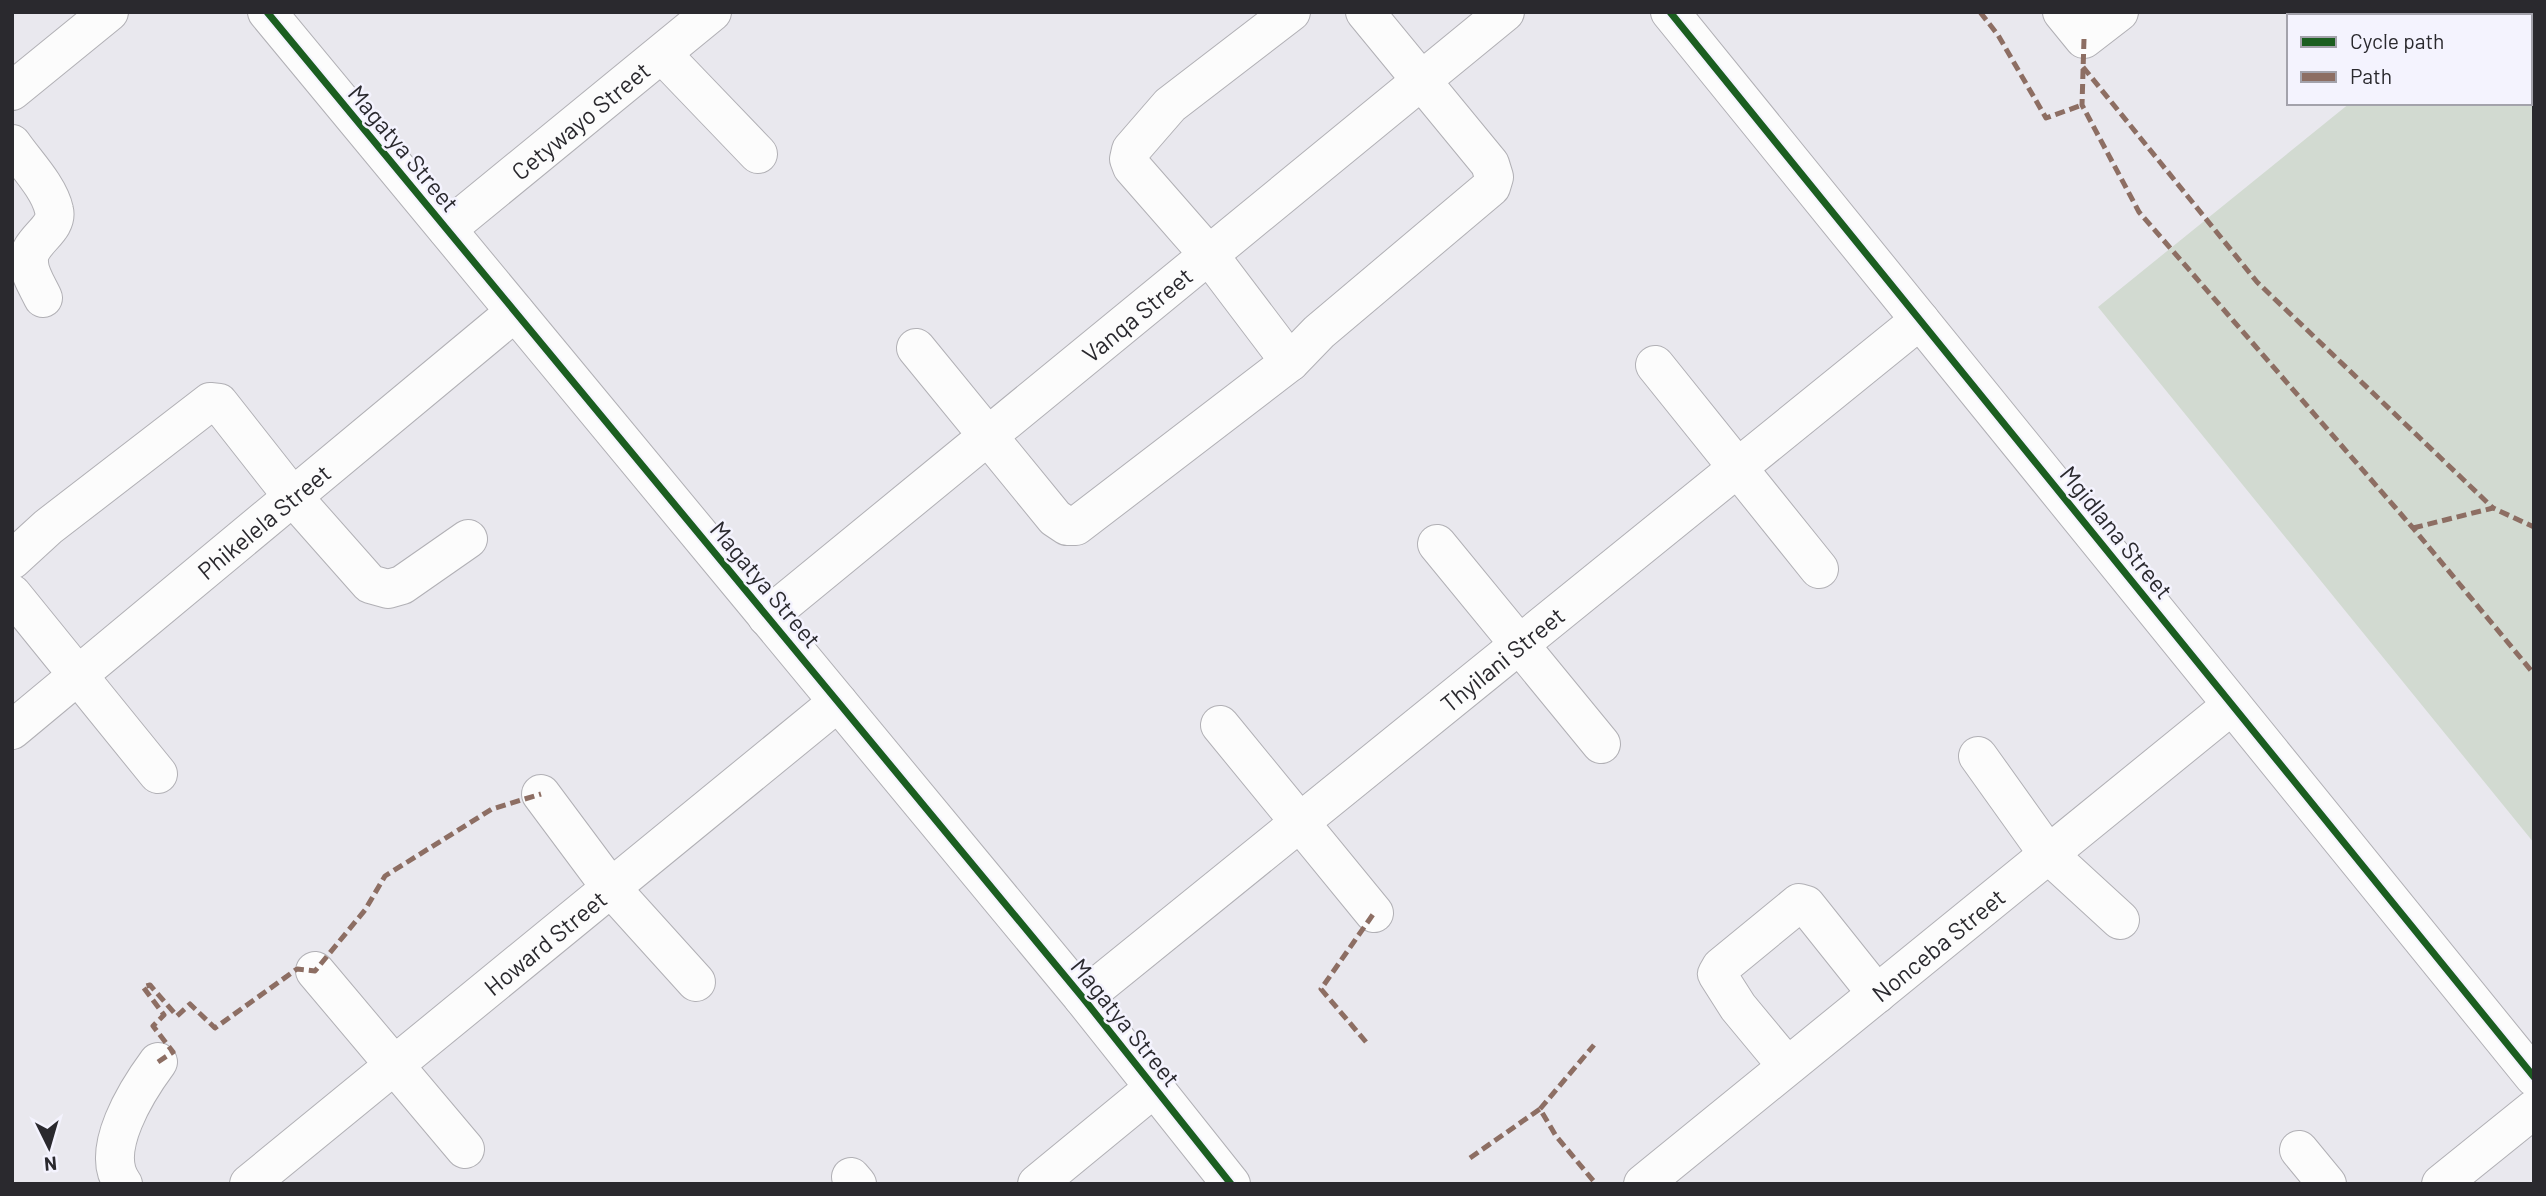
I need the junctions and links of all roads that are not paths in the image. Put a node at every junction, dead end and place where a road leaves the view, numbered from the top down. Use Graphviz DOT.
graph roads {
  1 [pos="109,12"];
  2 [pos="267,12"];
  3 [pos="712,12"];
  4 [pos="1291,12"];
  5 [pos="1365,12"];
  6 [pos="1505,12"];
  7 [pos="1670,12"];
  8 [pos="2062,12"];
  9 [pos="2119,12"];
  10 [pos="662,54"];
  11 [pos="1423,79"];
  12 [pos="12,91"];
  13 [pos="12,145"];
  14 [pos="758,154"];
  15 [pos="447,229"];
  16 [pos="1209,255"];
  17 [pos="43,298"];
  18 [pos="515,312"];
  19 [pos="1920,320"];
  20 [pos="916,348"];
  21 [pos="1290,362"];
  22 [pos="1655,365"];
  23 [pos="990,435"];
  24 [pos="1736,469"];
  25 [pos="293,497"];
  26 [pos="468,539"];
  27 [pos="1437,544"];
  28 [pos="12,560"];
  29 [pos="1819,569"];
  30 [pos="12,594"];
  31 [pos="767,617"];
  32 [pos="1519,644"];
  33 [pos="77,676"];
  34 [pos="838,702"];
  35 [pos="2232,705"];
  36 [pos="1220,725"];
  37 [pos="12,730"];
  38 [pos="1601,744"];
  39 [pos="1978,755"];
  40 [pos="158,774"];
  41 [pos="541,794"];
  42 [pos="1300,823"];
  43 [pos="2048,855"];
  44 [pos="611,888"];
  45 [pos="1374,914"];
  46 [pos="2120,920"];
  47 [pos="315,971"];
  48 [pos="696,982"];
  49 [pos="1877,994"];
  50 [pos="1083,998"];
  51 [pos="158,1062"];
  52 [pos="395,1065"];
  53 [pos="1787,1066"];
  54 [pos="2534,1077"];
  55 [pos="1155,1087"];
  56 [pos="2534,1109"];
  57 [pos="465,1149"];
  58 [pos="2299,1150"];
  59 [pos="123,1184"];
  60 [pos="249,1184"];
  61 [pos="1037,1184"];
  62 [pos="1231,1184"];
  63 [pos="1643,1184"];
  64 [pos="2327,1184"];
  65 [pos="2441,1184"];
  1 -- 12 [label="street"];
  2 -- 15 [label="street, Magatya Street"];
  3 -- 10 [label="street, Cetywayo Street"];
  4 -- 16 [label="street"];
  5 -- 11 [label="street"];
  6 -- 11 [label="street, Vanqa Street"];
  7 -- 19 [label="street, Mgidlana Street"];
  8 -- 9 [label="street"];
  10 -- 14 [label="street"];
  10 -- 15 [label="street, Cetywayo Street"];
  11 -- 16 [label="street, Vanqa Street"];
  11 -- 21 [label="street"];
  13 -- 17 [label="street"];
  15 -- 18 [label="street, Magatya Street"];
  16 -- 21 [label="street"];
  16 -- 23 [label="street, Vanqa Street"];
  18 -- 25 [label="street, Phikelela Street"];
  18 -- 31 [label="street, Magatya Street"];
  19 -- 24 [label="street, Thyilani Street"];
  19 -- 35 [label="street, Mgidlana Street"];
  20 -- 23 [label="street"];
  21 -- 23 [label="street"];
  22 -- 24 [label="street"];
  23 -- 31 [label="street, Vanqa Street"];
  24 -- 29 [label="street"];
  24 -- 32 [label="street, Thyilani Street"];
  25 -- 26 [label="street"];
  25 -- 28 [label="street"];
  25 -- 33 [label="street, Phikelela Street"];
  27 -- 32 [label="street"];
  30 -- 33 [label="street"];
  31 -- 34 [label="street, Magatya Street"];
  32 -- 38 [label="street"];
  32 -- 42 [label="street, Thyilani Street"];
  33 -- 37 [label="street, Phikelela Street"];
  33 -- 40 [label="street"];
  34 -- 44 [label="street, Howard Street"];
  34 -- 50 [label="street, Magatya Street"];
  35 -- 43 [label="street, Nonceba Street"];
  35 -- 54 [label="street, Mgidlana Street"];
  36 -- 42 [label="street"];
  39 -- 43 [label="street"];
  41 -- 44 [label="street"];
  42 -- 45 [label="street"];
  42 -- 50 [label="street, Thyilani Street"];
  43 -- 46 [label="street"];
  43 -- 49 [label="street, Nonceba Street"];
  44 -- 48 [label="street"];
  44 -- 52 [label="street, Howard Street"];
  47 -- 52 [label="street"];
  49 -- 53 [label="street, Nonceba Street"];
  49 -- 53 [label="street"];
  50 -- 55 [label="street, Magatya Street"];
  51 -- 59 [label="street"];
  52 -- 57 [label="street"];
  52 -- 60 [label="street, Howard Street"];
  53 -- 63 [label="street, Nonceba Street"];
  55 -- 61 [label="street"];
  55 -- 62 [label="street, Magatya Street"];
  56 -- 65 [label="street"];
  58 -- 64 [label="street"];
}
